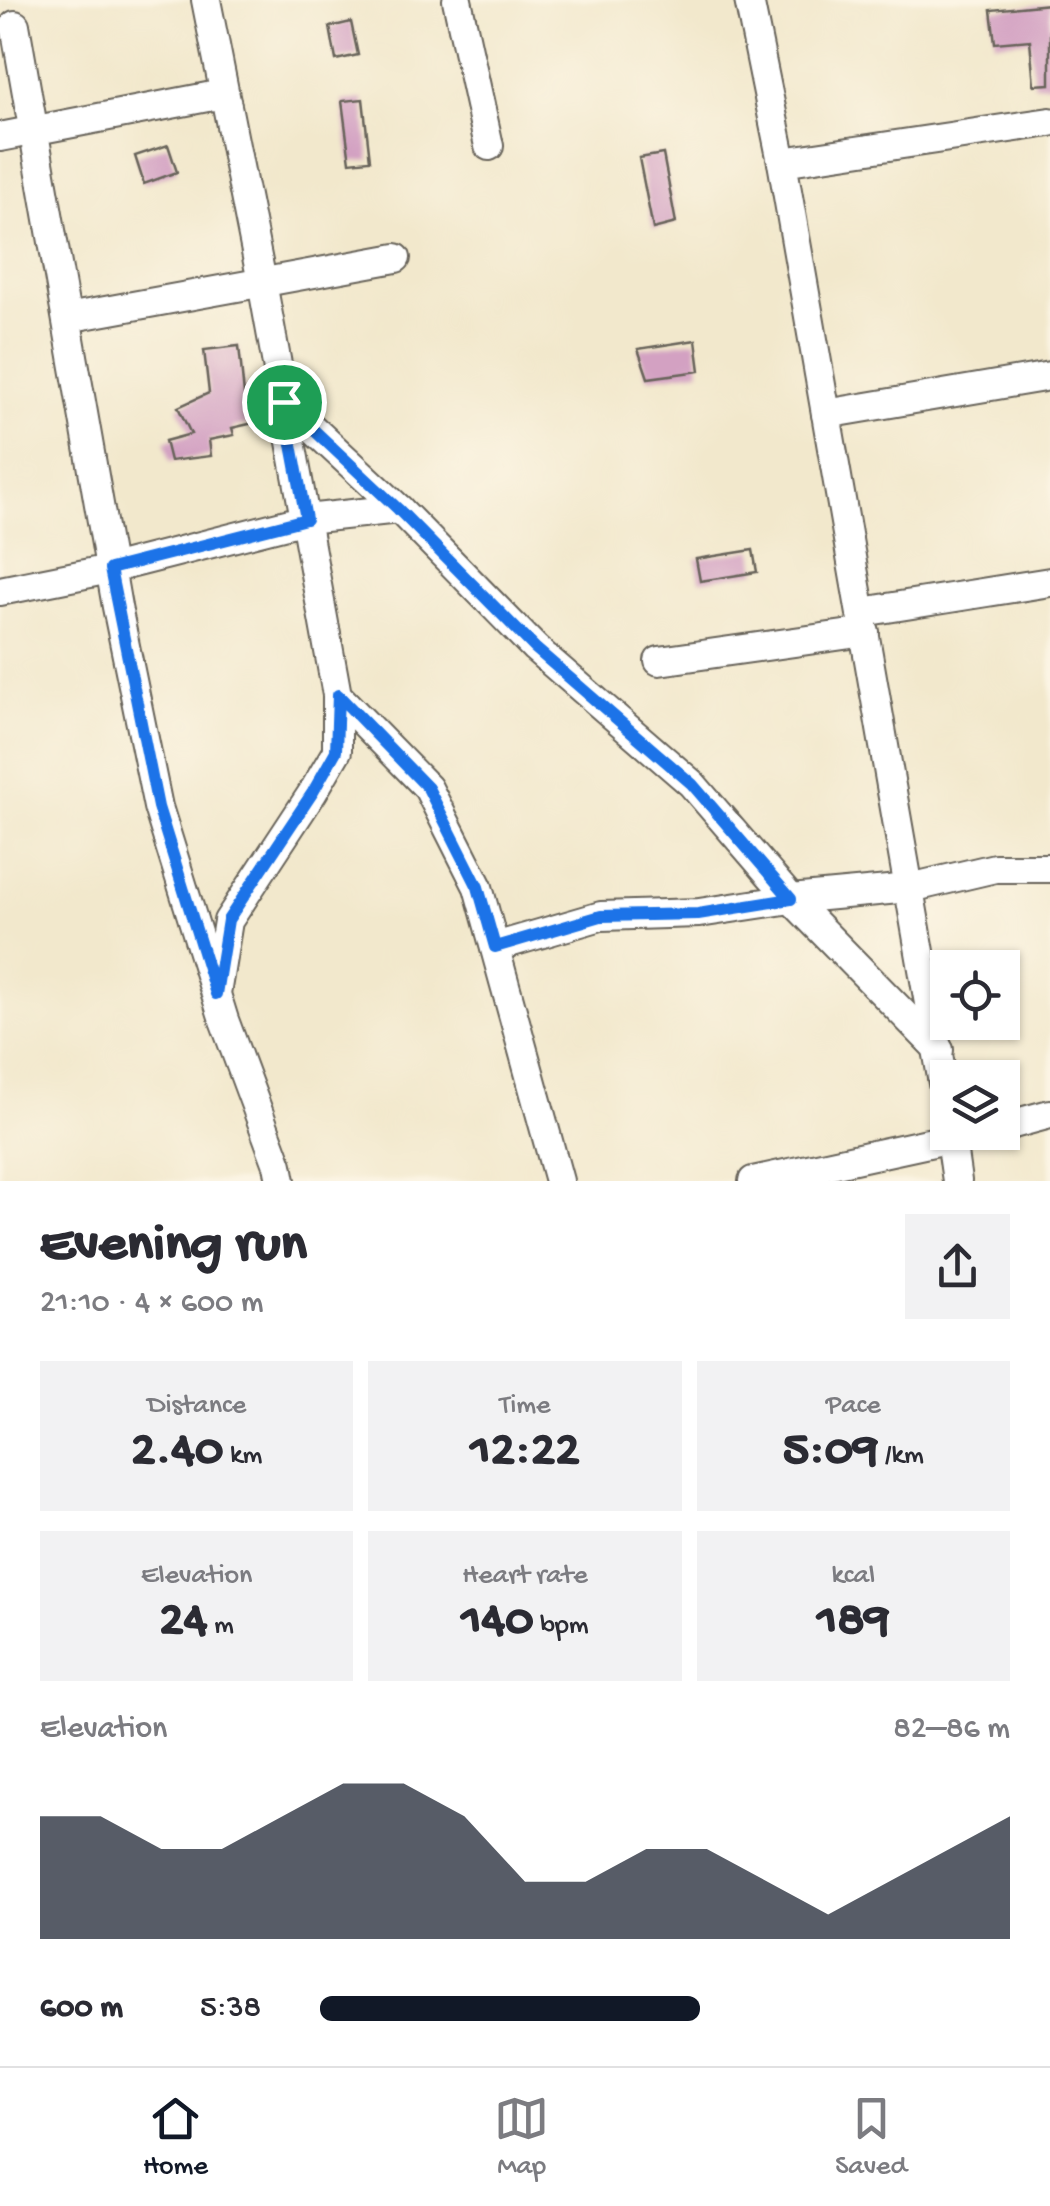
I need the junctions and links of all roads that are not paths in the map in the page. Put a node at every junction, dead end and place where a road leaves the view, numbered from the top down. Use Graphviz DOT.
graph roads {
  1 [pos="206,0"];
  2 [pos="457,0"];
  3 [pos="749,0"];
  4 [pos="16,25"];
  5 [pos="223,94"];
  6 [pos="1050,122"];
  7 [pos="34,132"];
  8 [pos="0,138"];
  9 [pos="489,146"];
  10 [pos="782,162"];
  11 [pos="396,258"];
  12 [pos="262,282"];
  13 [pos="67,318"];
  14 [pos="1050,376"];
  15 [pos="284,402"];
  16 [pos="826,414"];
  17 [pos="398,509"];
  18 [pos="306,519"];
  19 [pos="110,569"];
  20 [pos="1050,582"];
  21 [pos="0,591"];
  22 [pos="864,622"];
  23 [pos="658,661"];
  24 [pos="338,695"];
  25 [pos="1050,868"];
  26 [pos="910,888"];
  27 [pos="791,899"];
  28 [pos="495,947"];
  29 [pos="216,994"];
  30 [pos="939,1050"];
  31 [pos="940,1060"];
  32 [pos="1050,1114"];
  33 [pos="1020,1122"];
  34 [pos="930,1133"];
  35 [pos="953,1150"];
  36 [pos="281,1181"];
  37 [pos="559,1181"];
  38 [pos="752,1181"];
  39 [pos="957,1181"];
  1 -- 5 [label="street"];
  2 -- 9 [label="street"];
  3 -- 10 [label="street"];
  4 -- 7 [label="street"];
  5 -- 7 [label="street"];
  5 -- 12 [label="street"];
  6 -- 10 [label="street"];
  7 -- 8 [label="street"];
  7 -- 13 [label="street"];
  10 -- 16 [label="street"];
  11 -- 12 [label="street"];
  12 -- 13 [label="street"];
  12 -- 15 [label="street"];
  13 -- 19 [label="street"];
  14 -- 16 [label="street"];
  15 -- 17 [label="street"];
  15 -- 18 [label="street"];
  16 -- 22 [label="street"];
  17 -- 18 [label="street"];
  17 -- 27 [label="street"];
  18 -- 19 [label="street"];
  18 -- 24 [label="street"];
  19 -- 21 [label="street"];
  19 -- 29 [label="street"];
  20 -- 22 [label="street"];
  22 -- 23 [label="street"];
  22 -- 26 [label="street"];
  24 -- 28 [label="street"];
  24 -- 29 [label="street"];
  25 -- 26 [label="street"];
  26 -- 27 [label="street"];
  26 -- 30 [label="street"];
  27 -- 28 [label="street"];
  27 -- 30 [label="street"];
  28 -- 37 [label="street"];
  29 -- 36 [label="street"];
  30 -- 31 [label="street"];
  32 -- 33 [label="street"];
  34 -- 38 [label="street"];
  35 -- 39 [label="street"];
}
